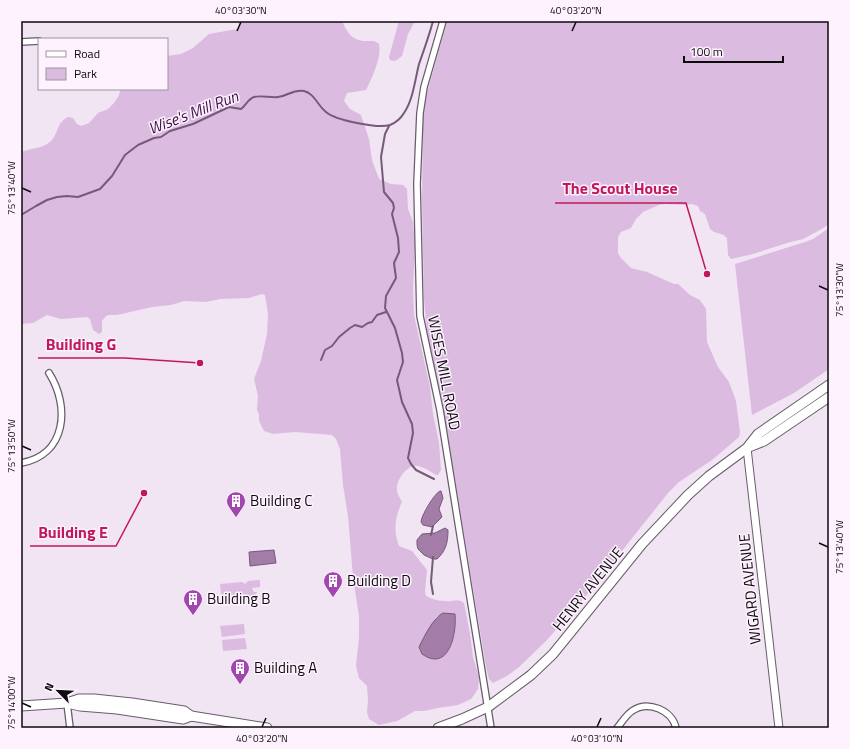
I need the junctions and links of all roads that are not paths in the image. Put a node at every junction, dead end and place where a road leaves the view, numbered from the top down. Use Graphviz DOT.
graph roads {
  1 [pos="442,21"];
  2 [pos="38,41"];
  3 [pos="21,42"];
  4 [pos="49,373"];
  5 [pos="829,385"];
  6 [pos="829,397"];
  7 [pos="747,448"];
  8 [pos="21,463"];
  9 [pos="66,703"];
  10 [pos="21,706"];
  11 [pos="488,707"];
  12 [pos="70,728"];
  13 [pos="267,728"];
  14 [pos="438,728"];
  15 [pos="491,728"];
  16 [pos="617,728"];
  17 [pos="676,728"];
  18 [pos="779,728"];
  1 -- 11 [label="street, WISES MILL ROAD"];
  2 -- 3 [label="street"];
  4 -- 8 [label="street"];
  5 -- 7 [label="main road, HENRY AVENUE"];
  6 -- 7 [label="main road, HENRY AVENUE"];
  7 -- 11 [label="main road, HENRY AVENUE"];
  7 -- 18 [label="street, WIGARD AVENUE"];
  9 -- 10 [label="main road"];
  9 -- 12 [label="street"];
  9 -- 13 [label="main road"];
  11 -- 14 [label="main road, HENRY AVENUE"];
  11 -- 15 [label="street, WISES MILL ROAD"];
  16 -- 17 [label="street"];
}
